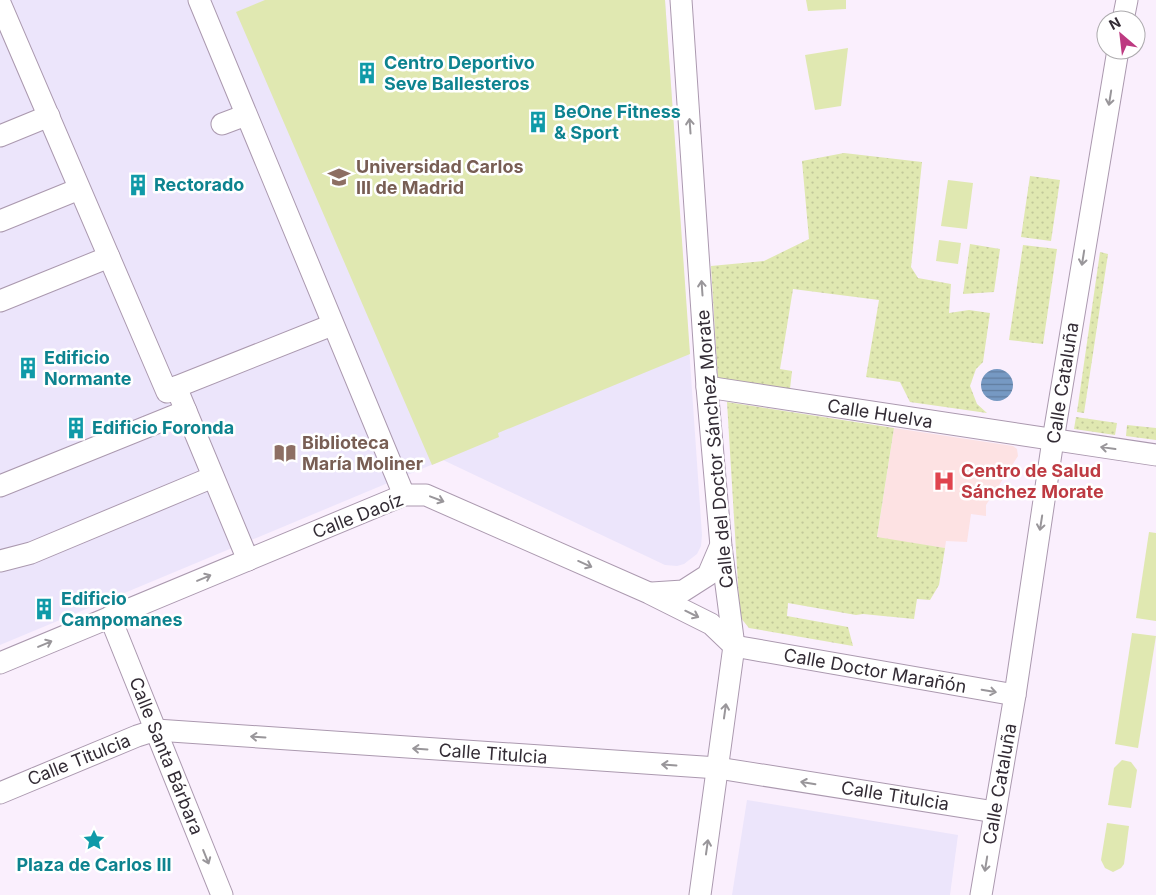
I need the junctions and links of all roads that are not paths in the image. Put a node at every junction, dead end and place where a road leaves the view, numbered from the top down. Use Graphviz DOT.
graph roads {
  1 [pos="199,0"];
  2 [pos="681,0"];
  3 [pos="0,3"];
  4 [pos="1116,60"];
  5 [pos="246,115"];
  6 [pos="48,116"];
  7 [pos="222,124"];
  8 [pos="0,136"];
  9 [pos="79,189"];
  10 [pos="0,221"];
  11 [pos="109,257"];
  12 [pos="0,302"];
  13 [pos="332,324"];
  14 [pos="708,387"];
  15 [pos="176,388"];
  16 [pos="186,411"];
  17 [pos="1054,440"];
  18 [pos="1156,455"];
  19 [pos="213,477"];
  20 [pos="0,486"];
  21 [pos="404,496"];
  22 [pos="721,546"];
  23 [pos="0,560"];
  24 [pos="248,560"];
  25 [pos="649,593"];
  26 [pos="110,617"];
  27 [pos="734,646"];
  28 [pos="0,662"];
  29 [pos="1015,695"];
  30 [pos="156,730"];
  31 [pos="718,768"];
  32 [pos="0,793"];
  33 [pos="995,812"];
  34 [pos="222,895"];
  35 [pos="700,895"];
  36 [pos="981,895"];
  1 -- 5 [label="street"];
  14 -- 2 [label="street, Calle del Doctor Sánchez Morate, one-way"];
  3 -- 6 [label="street"];
  4 -- 17 [label="street, Calle Cataluña, one-way"];
  5 -- 7 [label="street"];
  5 -- 13 [label="street"];
  6 -- 8 [label="street"];
  6 -- 9 [label="street"];
  9 -- 10 [label="street"];
  9 -- 11 [label="street"];
  11 -- 12 [label="street"];
  11 -- 15 [label="street"];
  13 -- 15 [label="street"];
  13 -- 21 [label="street"];
  14 -- 17 [label="street, Calle Huelva"];
  14 -- 22 [label="street, Calle del Doctor Sánchez Morate"];
  15 -- 16 [label="street"];
  16 -- 19 [label="street"];
  16 -- 20 [label="street"];
  18 -- 17 [label="street, Calle Huelva, one-way"];
  17 -- 29 [label="street, Calle Cataluña, one-way"];
  19 -- 23 [label="street"];
  19 -- 24 [label="street"];
  21 -- 24 [label="street, Calle Daoíz"];
  21 -- 25 [label="street, Calle Daoíz, one-way"];
  22 -- 25 [label="street"];
  22 -- 27 [label="street, Calle del Doctor Sánchez Morate"];
  26 -- 24 [label="street, Calle Daoíz, one-way"];
  25 -- 27 [label="street, Calle Daoíz, one-way"];
  28 -- 26 [label="street, Calle Daoíz, one-way"];
  26 -- 30 [label="street, Calle Santa Bárbara"];
  27 -- 29 [label="street, Calle Doctor Marañón, one-way"];
  31 -- 27 [label="street, Calle del Doctor Sánchez Morate, one-way"];
  29 -- 33 [label="street, Calle Cataluña"];
  31 -- 30 [label="street, Calle Titulcia, one-way"];
  30 -- 32 [label="street, Calle Titulcia"];
  30 -- 34 [label="street, Calle Santa Bárbara, one-way"];
  33 -- 31 [label="street, Calle Titulcia, one-way"];
  35 -- 31 [label="street, Calle del Doctor Sánchez Morate, one-way"];
  33 -- 36 [label="street, Calle Cataluña, one-way"];
}
